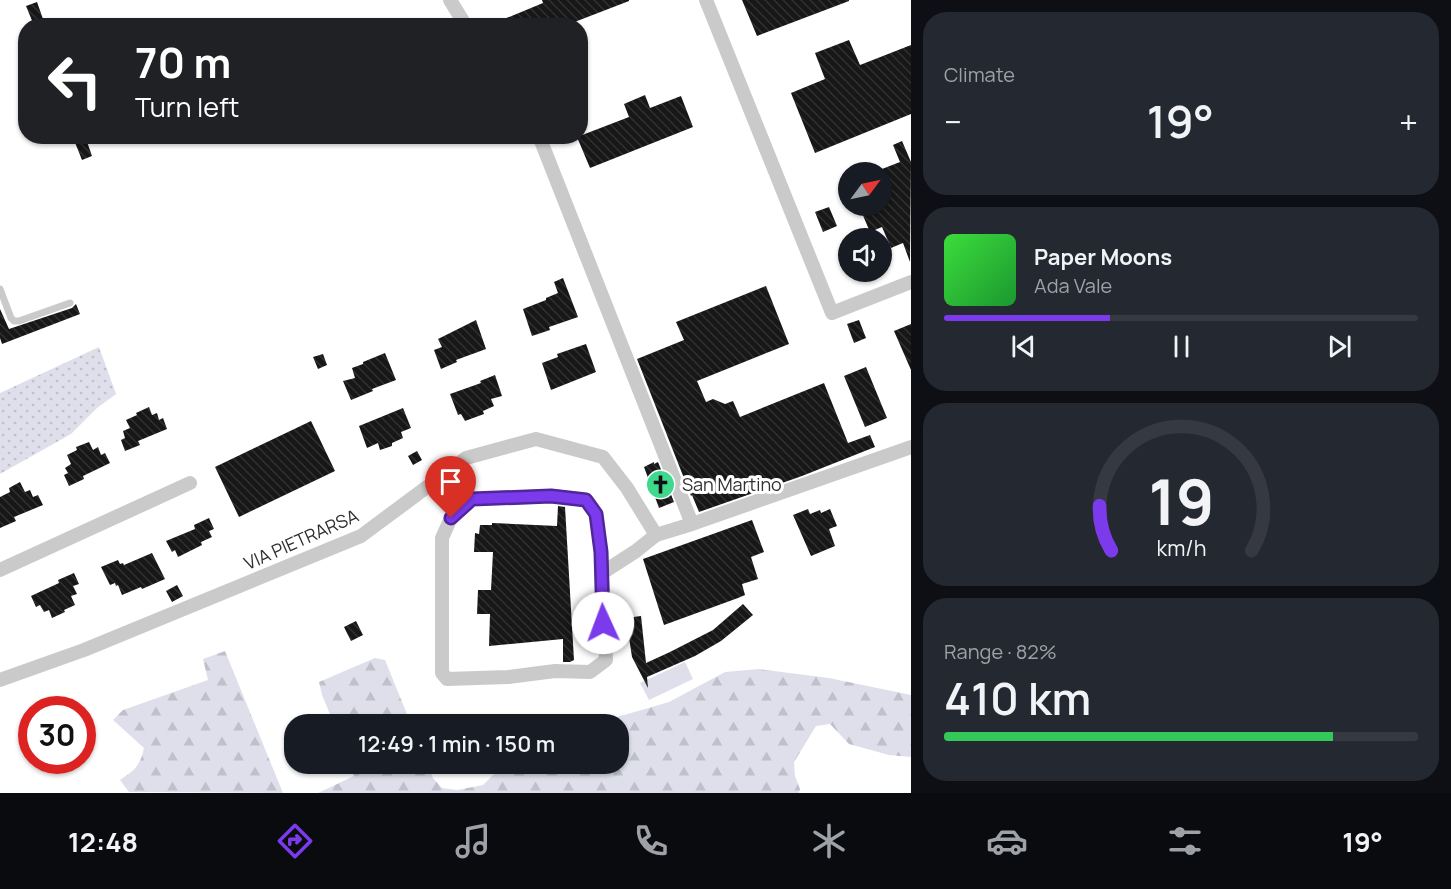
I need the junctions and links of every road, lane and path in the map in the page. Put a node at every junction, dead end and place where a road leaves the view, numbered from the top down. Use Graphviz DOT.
graph roads {
  1 [pos="450,0"];
  2 [pos="706,0"];
  3 [pos="461,18"];
  4 [pos="542,144"];
  5 [pos="911,282"];
  6 [pos="0,289"];
  7 [pos="70,303"];
  8 [pos="911,447"];
  9 [pos="190,483"];
  10 [pos="692,524"];
  11 [pos="656,535"];
  12 [pos="0,570"];
  13 [pos="602,573"];
  14 [pos="0,680"];
  1 -- 3 [label="street"];
  2 -- 5 [label="street"];
  4 -- 10 [label="street"];
  6 -- 7 [label="lane"];
  8 -- 10 [label="street"];
  9 -- 12 [label="street"];
  10 -- 11 [label="street"];
  11 -- 13 [label="street"];
  11 -- 14 [label="street, VIA PIETRARSA"];
  13 -- 13 [label="street"];
}
